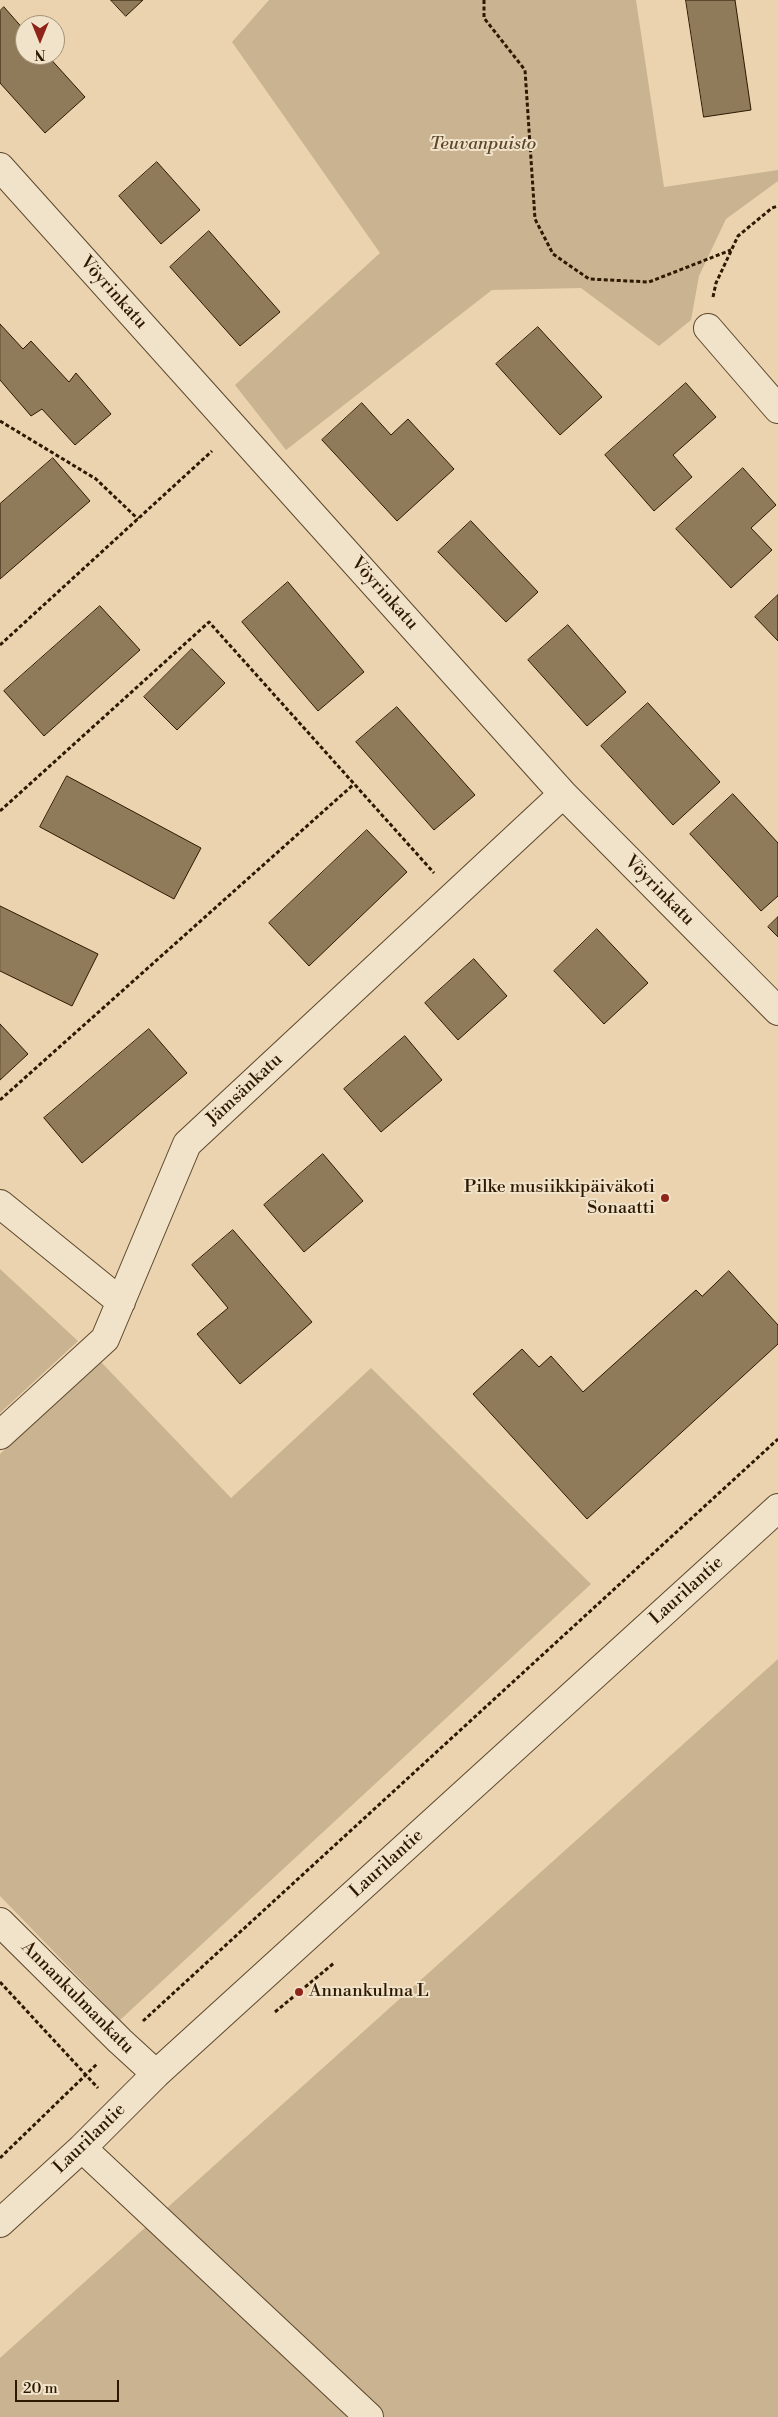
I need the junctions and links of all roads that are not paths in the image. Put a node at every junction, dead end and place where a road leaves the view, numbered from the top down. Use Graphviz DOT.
graph roads {
  1 [pos="0,167"];
  2 [pos="708,328"];
  3 [pos="778,409"];
  4 [pos="563,794"];
  5 [pos="778,1011"];
  6 [pos="0,1204"];
  7 [pos="121,1302"];
  8 [pos="0,1436"];
  9 [pos="778,1508"];
  10 [pos="0,1922"];
  11 [pos="156,2074"];
  12 [pos="82,2148"];
  13 [pos="0,2223"];
  14 [pos="368,2417"];
  1 -- 4 [label="street, Vöyrinkatu"];
  2 -- 3 [label="street"];
  4 -- 5 [label="street, Vöyrinkatu"];
  4 -- 7 [label="street, Jämsänkatu"];
  6 -- 7 [label="street"];
  7 -- 8 [label="street, Jämsänkatu"];
  9 -- 11 [label="street, Laurilantie"];
  10 -- 11 [label="street, Annankulmankatu"];
  11 -- 12 [label="street, Laurilantie"];
  12 -- 13 [label="street, Laurilantie"];
  12 -- 14 [label="street"];
}
